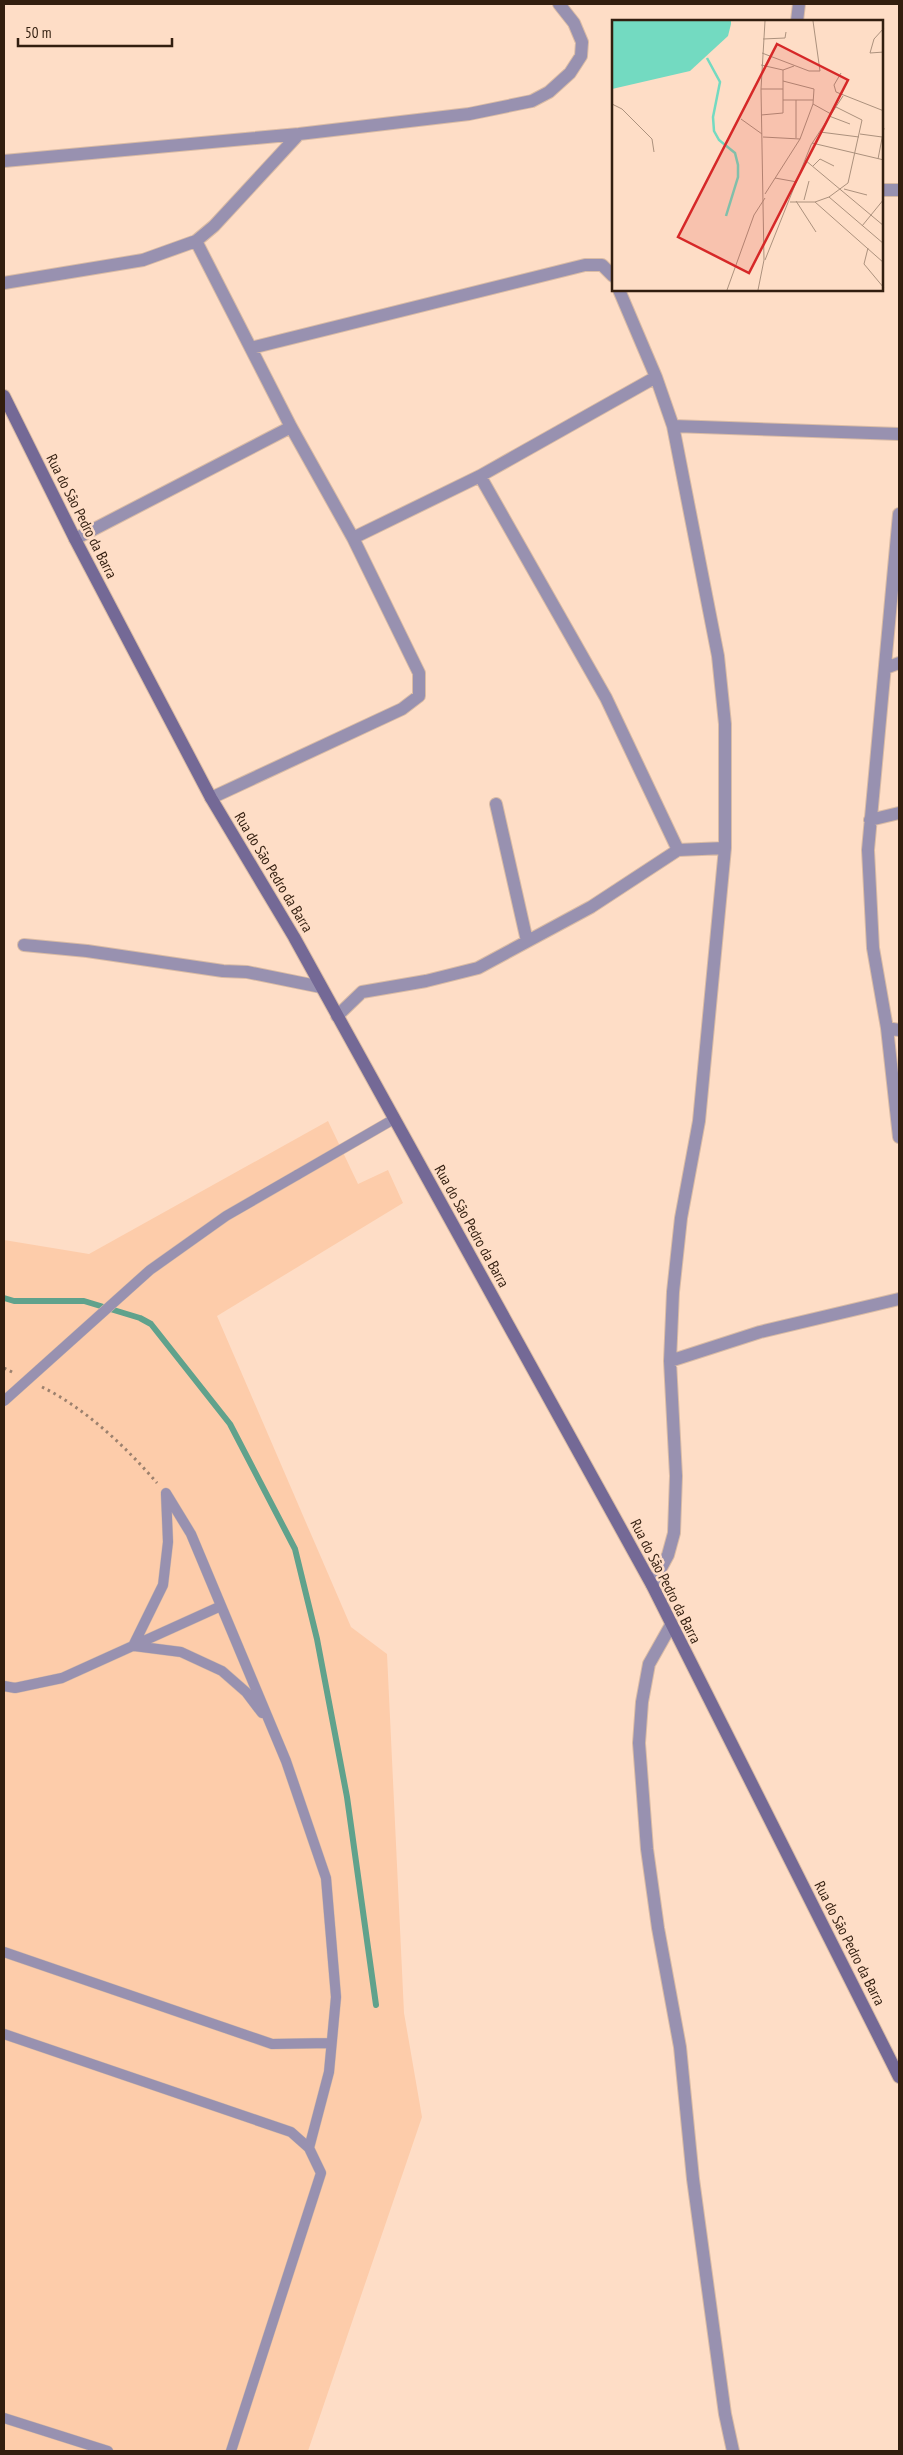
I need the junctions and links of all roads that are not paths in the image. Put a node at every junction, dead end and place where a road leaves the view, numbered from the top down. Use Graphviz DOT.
graph roads {
  1 [pos="559,4"];
  2 [pos="799,4"];
  3 [pos="797,20"];
  4 [pos="299,134"];
  5 [pos="4,161"];
  6 [pos="883,190"];
  7 [pos="899,190"];
  8 [pos="196,241"];
  9 [pos="612,275"];
  10 [pos="4,283"];
  11 [pos="619,291"];
  12 [pos="252,348"];
  13 [pos="656,377"];
  14 [pos="4,396"];
  15 [pos="291,426"];
  16 [pos="673,426"];
  17 [pos="899,434"];
  18 [pos="480,476"];
  19 [pos="899,514"];
  20 [pos="352,538"];
  21 [pos="74,539"];
  22 [pos="899,663"];
  23 [pos="886,668"];
  24 [pos="211,798"];
  25 [pos="496,804"];
  26 [pos="899,813"];
  27 [pos="870,820"];
  28 [pos="725,848"];
  29 [pos="678,850"];
  30 [pos="527,941"];
  31 [pos="24,945"];
  32 [pos="321,987"];
  33 [pos="337,1016"];
  34 [pos="893,1029"];
  35 [pos="394,1119"];
  36 [pos="899,1136"];
  37 [pos="899,1299"];
  38 [pos="670,1361"];
  39 [pos="4,1400"];
  40 [pos="652,1585"];
  41 [pos="221,1606"];
  42 [pos="671,1625"];
  43 [pos="133,1646"];
  44 [pos="4,1686"];
  45 [pos="270,1723"];
  46 [pos="4,1952"];
  47 [pos="4,2034"];
  48 [pos="331,2043"];
  49 [pos="899,2077"];
  50 [pos="309,2148"];
  51 [pos="4,2418"];
  52 [pos="108,2451"];
  53 [pos="231,2451"];
  54 [pos="733,2451"];
  1 -- 4 [label="street"];
  2 -- 3 [label="street"];
  4 -- 5 [label="street"];
  4 -- 8 [label="street"];
  6 -- 7 [label="street"];
  8 -- 10 [label="street"];
  8 -- 12 [label="street"];
  9 -- 12 [label="street"];
  11 -- 13 [label="street"];
  12 -- 15 [label="street"];
  13 -- 16 [label="street"];
  13 -- 18 [label="street"];
  14 -- 21 [label="street, Rua do São Pedro da Barra"];
  15 -- 20 [label="street"];
  15 -- 21 [label="street"];
  16 -- 17 [label="street"];
  16 -- 28 [label="street"];
  18 -- 20 [label="street"];
  18 -- 29 [label="street"];
  19 -- 23 [label="street"];
  20 -- 24 [label="street"];
  21 -- 24 [label="street, Rua do São Pedro da Barra"];
  22 -- 23 [label="street"];
  23 -- 27 [label="street"];
  24 -- 32 [label="street, Rua do São Pedro da Barra"];
  25 -- 30 [label="street"];
  26 -- 27 [label="street"];
  27 -- 34 [label="street"];
  28 -- 29 [label="street"];
  28 -- 38 [label="street"];
  29 -- 30 [label="street"];
  30 -- 33 [label="street"];
  31 -- 32 [label="street"];
  32 -- 33 [label="street, Rua do São Pedro da Barra"];
  33 -- 35 [label="street, Rua do São Pedro da Barra"];
  34 -- 36 [label="street"];
  35 -- 39 [label="lane, bridge"];
  35 -- 40 [label="street, Rua do São Pedro da Barra"];
  37 -- 38 [label="street"];
  38 -- 40 [label="street"];
  40 -- 42 [label="street, Rua do São Pedro da Barra"];
  41 -- 43 [label="lane"];
  41 -- 43 [label="lane"];
  41 -- 45 [label="lane"];
  42 -- 49 [label="street, Rua do São Pedro da Barra"];
  42 -- 54 [label="street"];
  43 -- 44 [label="lane"];
  43 -- 45 [label="lane"];
  45 -- 48 [label="lane"];
  46 -- 48 [label="lane"];
  47 -- 50 [label="lane"];
  48 -- 50 [label="lane"];
  50 -- 53 [label="lane"];
  51 -- 52 [label="lane"];
}
